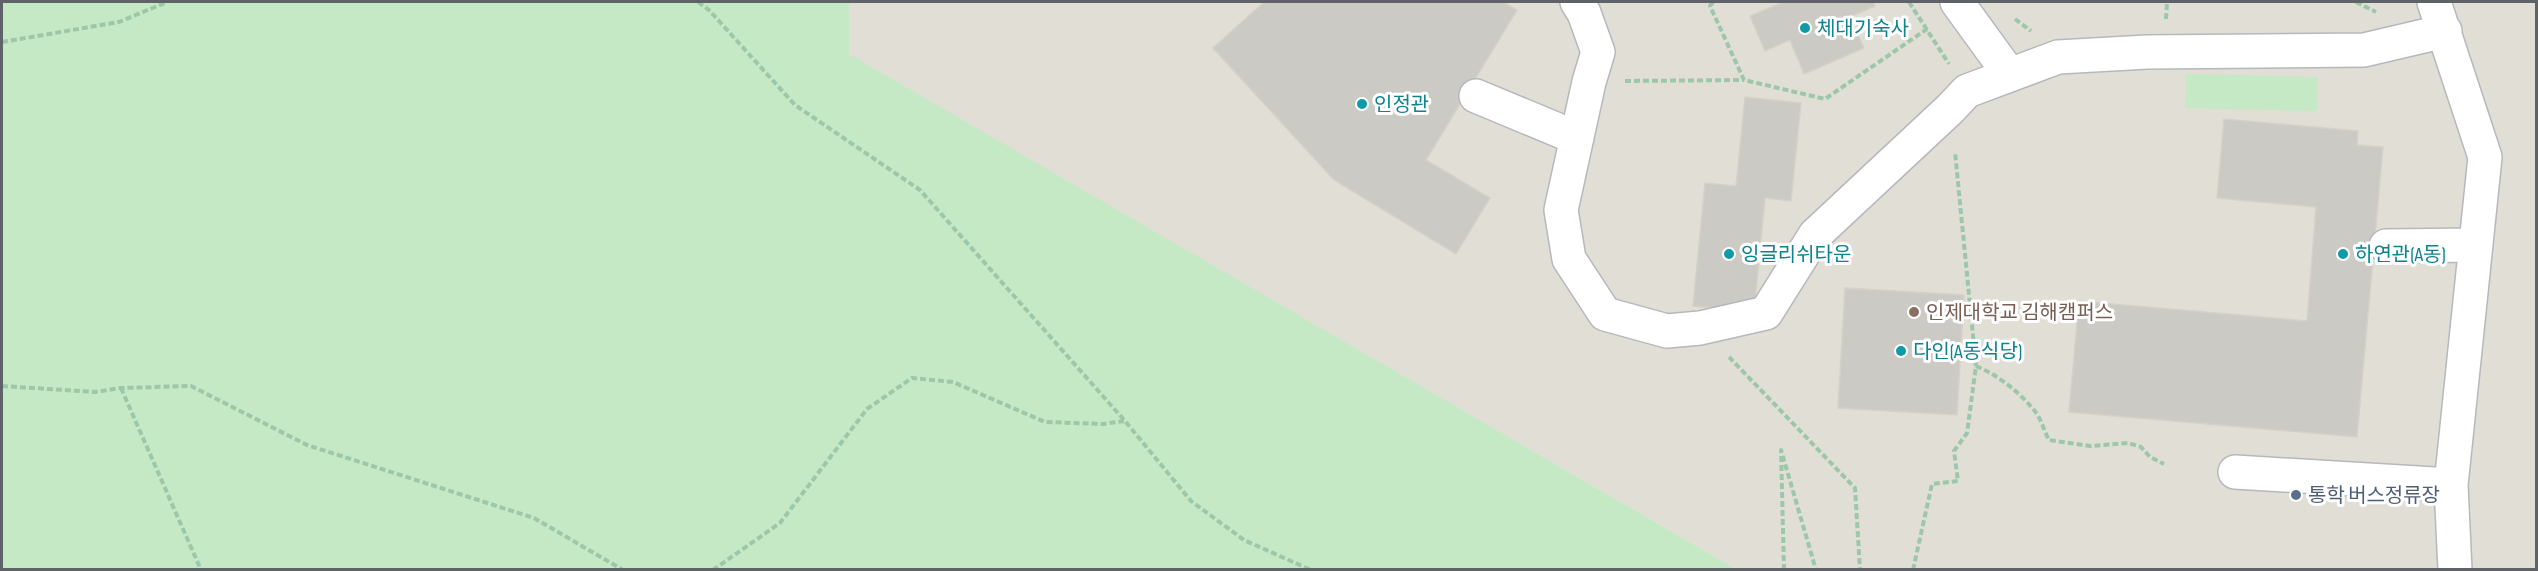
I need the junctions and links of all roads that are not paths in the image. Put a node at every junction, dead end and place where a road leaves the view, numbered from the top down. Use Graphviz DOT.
graph roads {
  1 [pos="1577,2"];
  2 [pos="1957,2"];
  3 [pos="2440,16"];
  4 [pos="2010,75"];
  5 [pos="1476,96"];
  6 [pos="1577,138"];
  7 [pos="2475,244"];
  8 [pos="2386,246"];
  9 [pos="2235,472"];
  10 [pos="2451,485"];
  11 [pos="2455,570"];
  1 -- 6 [label="lane"];
  2 -- 4 [label="lane"];
  3 -- 4 [label="lane"];
  3 -- 7 [label="lane"];
  4 -- 6 [label="lane"];
  5 -- 6 [label="lane"];
  7 -- 8 [label="lane"];
  7 -- 10 [label="lane"];
  9 -- 10 [label="lane"];
  10 -- 11 [label="lane"];
}
